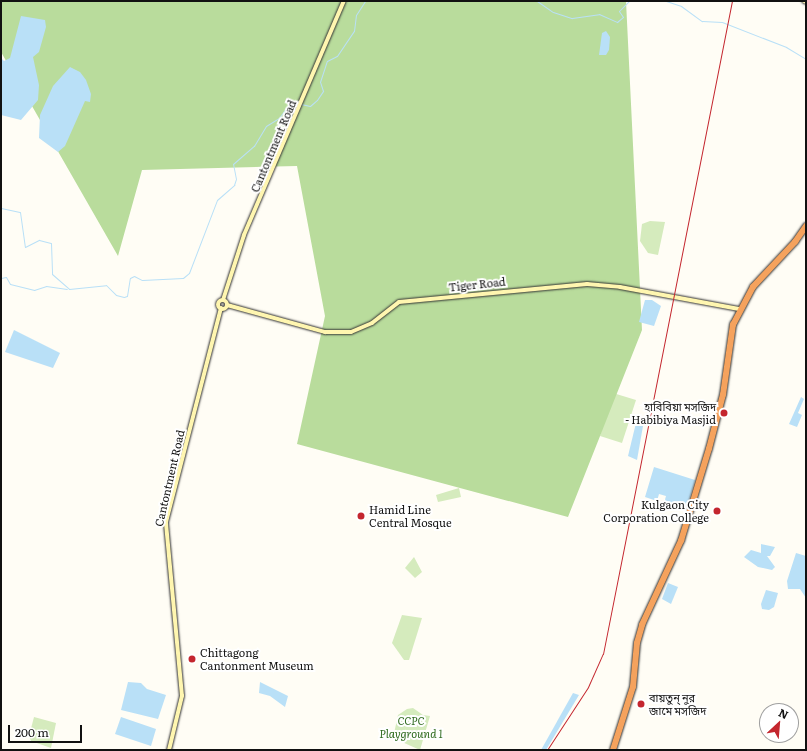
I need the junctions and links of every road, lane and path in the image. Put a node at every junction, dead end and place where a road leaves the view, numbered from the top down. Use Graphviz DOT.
graph roads {
  1 [pos="344,1"];
  2 [pos="806,226"];
  3 [pos="806,230"];
  4 [pos="223,300"];
  5 [pos="226,305"];
  6 [pos="221,308"];
  7 [pos="739,309"];
  8 [pos="169,750"];
  9 [pos="613,750"];
  10 [pos="616,750"];
  1 -- 4 [label="street, Cantontment Road"];
  2 -- 7 [label="highway"];
  3 -- 10 [label="highway"];
  4 -- 5 [label="street"];
  4 -- 6 [label="street, Cantontment Road"];
  5 -- 6 [label="street"];
  5 -- 7 [label="street, Tiger Road"];
  6 -- 8 [label="street, Cantontment Road"];
  7 -- 9 [label="highway"];
}
